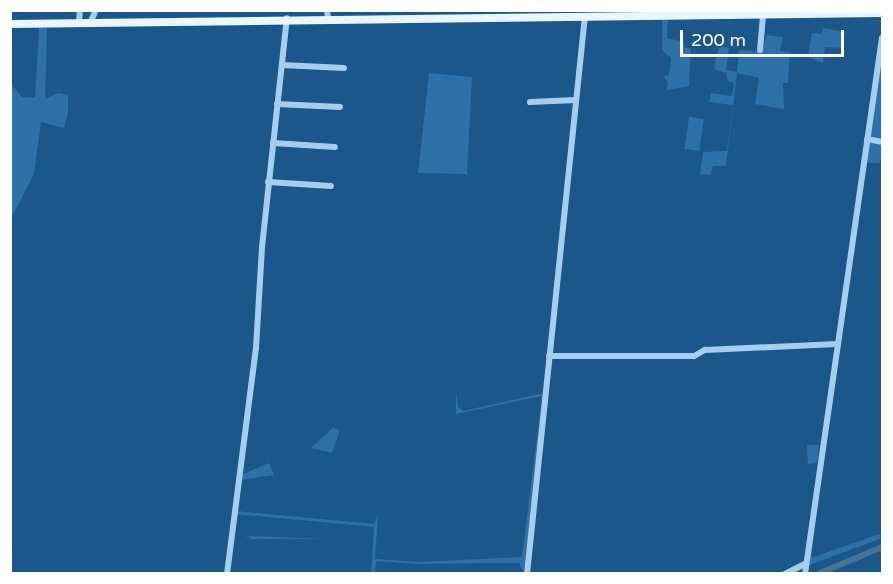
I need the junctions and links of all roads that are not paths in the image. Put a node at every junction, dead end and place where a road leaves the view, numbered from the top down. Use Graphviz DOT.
graph roads {
  1 [pos="80,10"];
  2 [pos="96,10"];
  3 [pos="681,12"];
  4 [pos="749,12"];
  5 [pos="447,13"];
  6 [pos="526,13"];
  7 [pos="763,13"];
  8 [pos="882,13"];
  9 [pos="328,14"];
  10 [pos="585,16"];
  11 [pos="287,18"];
  12 [pos="79,21"];
  13 [pos="90,21"];
  14 [pos="10,24"];
  15 [pos="882,38"];
  16 [pos="760,50"];
  17 [pos="282,65"];
  18 [pos="344,68"];
  19 [pos="576,100"];
  20 [pos="530,102"];
  21 [pos="277,104"];
  22 [pos="340,107"];
  23 [pos="867,139"];
  24 [pos="882,142"];
  25 [pos="273,143"];
  26 [pos="335,147"];
  27 [pos="268,182"];
  28 [pos="331,186"];
  29 [pos="837,344"];
  30 [pos="549,356"];
  31 [pos="806,563"];
  32 [pos="805,572"];
  33 [pos="227,573"];
  34 [pos="527,573"];
  35 [pos="785,573"];
  1 -- 12 [label="street"];
  2 -- 13 [label="street"];
  3 -- 4 [label="main road"];
  3 -- 10 [label="main road"];
  4 -- 7 [label="main road"];
  5 -- 6 [label="main road"];
  5 -- 9 [label="main road"];
  6 -- 10 [label="main road"];
  7 -- 8 [label="main road"];
  7 -- 16 [label="street"];
  9 -- 11 [label="main road"];
  10 -- 19 [label="street"];
  11 -- 13 [label="main road"];
  11 -- 17 [label="street"];
  12 -- 13 [label="main road"];
  12 -- 14 [label="main road"];
  15 -- 23 [label="street"];
  17 -- 18 [label="street"];
  17 -- 21 [label="street"];
  19 -- 20 [label="street"];
  19 -- 30 [label="street"];
  21 -- 22 [label="street"];
  21 -- 25 [label="street"];
  23 -- 24 [label="street"];
  23 -- 29 [label="street"];
  25 -- 26 [label="street"];
  25 -- 27 [label="street"];
  27 -- 28 [label="street"];
  27 -- 33 [label="street"];
  29 -- 30 [label="street"];
  29 -- 31 [label="street"];
  30 -- 34 [label="street"];
  31 -- 32 [label="street"];
  31 -- 35 [label="street"];
}
